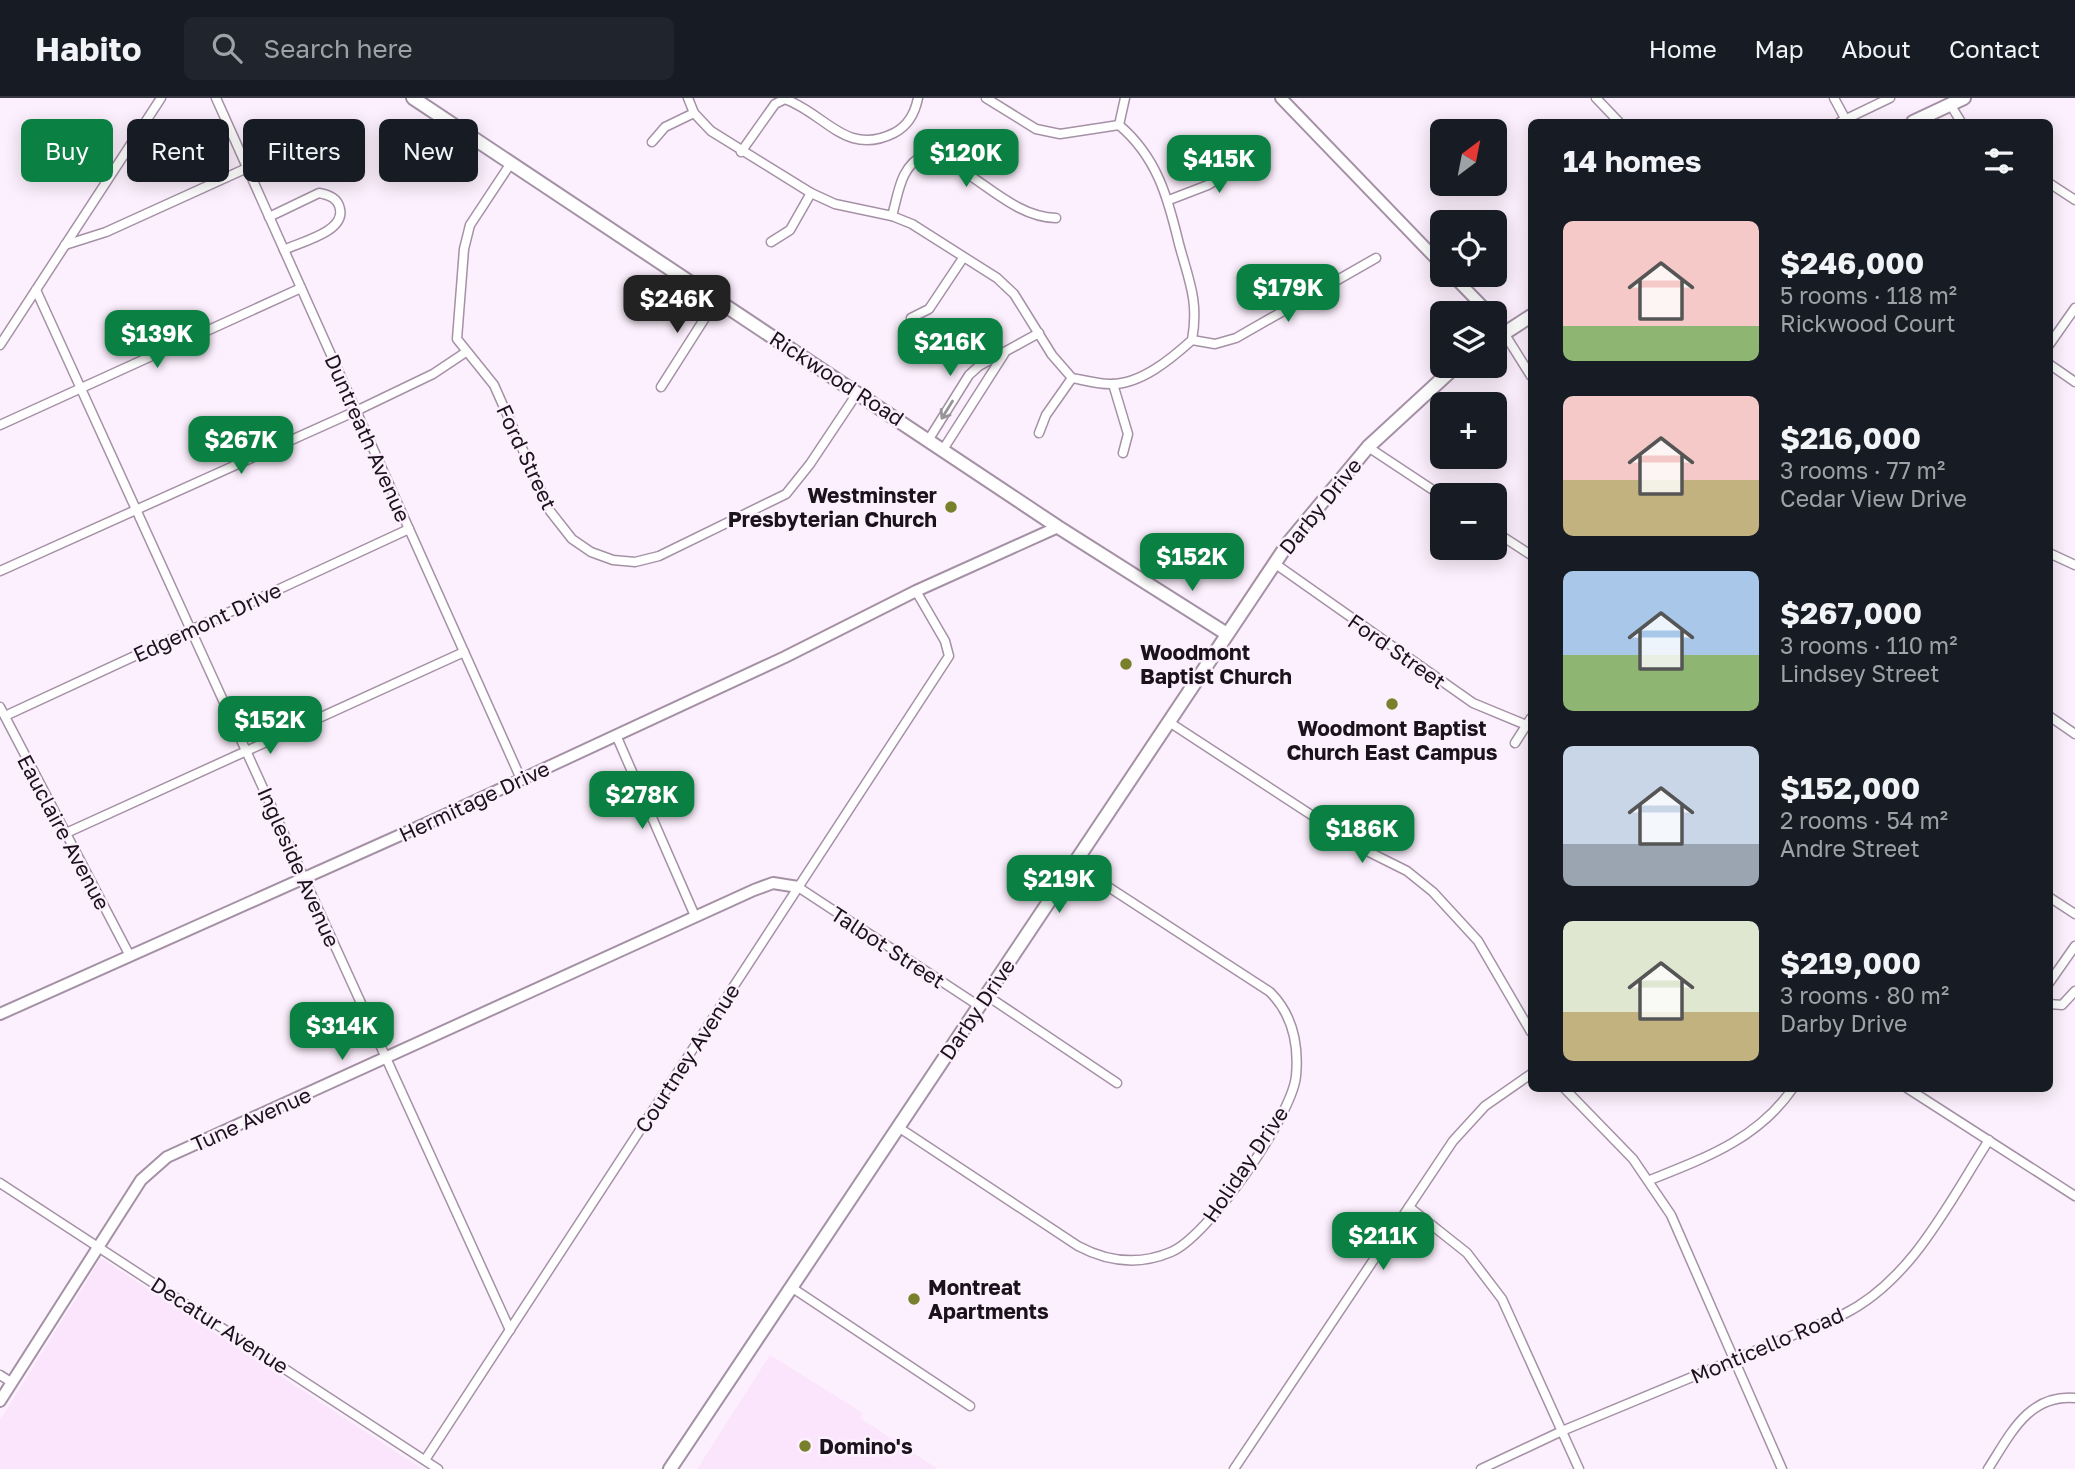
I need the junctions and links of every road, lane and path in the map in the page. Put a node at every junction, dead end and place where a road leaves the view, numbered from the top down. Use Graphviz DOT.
graph roads {
  1 [pos="161,98"];
  2 [pos="216,98"];
  3 [pos="413,98"];
  4 [pos="688,98"];
  5 [pos="918,98"];
  6 [pos="986,98"];
  7 [pos="1125,98"];
  8 [pos="1281,98"];
  9 [pos="1596,98"];
  10 [pos="1834,98"];
  11 [pos="1890,98"];
  12 [pos="1964,98"];
  13 [pos="1950,104"];
  14 [pos="694,113"];
  15 [pos="1616,119"];
  16 [pos="1843,119"];
  17 [pos="1850,119"];
  18 [pos="1919,119"];
  19 [pos="1959,119"];
  20 [pos="1119,125"];
  21 [pos="652,142"];
  22 [pos="741,152"];
  23 [pos="1253,158"];
  24 [pos="243,159"];
  25 [pos="511,163"];
  26 [pos="243,170"];
  27 [pos="253,182"];
  28 [pos="2053,186"];
  29 [pos="810,193"];
  30 [pos="1169,200"];
  31 [pos="2075,200"];
  32 [pos="892,216"];
  33 [pos="269,217"];
  34 [pos="1056,218"];
  35 [pos="771,242"];
  36 [pos="65,245"];
  37 [pos="284,250"];
  38 [pos="1430,253"];
  39 [pos="962,258"];
  40 [pos="1376,258"];
  41 [pos="1464,287"];
  42 [pos="301,288"];
  43 [pos="36,290"];
  44 [pos="717,299"];
  45 [pos="1477,301"];
  46 [pos="2075,308"];
  47 [pos="911,318"];
  48 [pos="1528,318"];
  49 [pos="1507,331"];
  50 [pos="1039,333"];
  51 [pos="2053,339"];
  52 [pos="1192,340"];
  53 [pos="0,345"];
  54 [pos="1507,346"];
  55 [pos="466,352"];
  56 [pos="1004,354"];
  57 [pos="2053,367"];
  58 [pos="1528,372"];
  59 [pos="1072,378"];
  60 [pos="1443,378"];
  61 [pos="2075,382"];
  62 [pos="1113,384"];
  63 [pos="661,387"];
  64 [pos="81,388"];
  65 [pos="858,392"];
  66 [pos="356,411"];
  67 [pos="0,425"];
  68 [pos="1039,433"];
  69 [pos="929,439"];
  70 [pos="1368,447"];
  71 [pos="944,449"];
  72 [pos="1123,453"];
  73 [pos="1430,488"];
  74 [pos="136,509"];
  75 [pos="1058,527"];
  76 [pos="409,529"];
  77 [pos="1507,539"];
  78 [pos="1528,553"];
  79 [pos="2053,555"];
  80 [pos="1274,563"];
  81 [pos="2075,565"];
  82 [pos="0,570"];
  83 [pos="916,591"];
  84 [pos="191,630"];
  85 [pos="1227,634"];
  86 [pos="464,652"];
  87 [pos="0,707"];
  88 [pos="5,716"];
  89 [pos="2053,719"];
  90 [pos="1169,722"];
  91 [pos="1528,723"];
  92 [pos="1528,727"];
  93 [pos="2075,734"];
  94 [pos="617,735"];
  95 [pos="1515,743"];
  96 [pos="246,751"];
  97 [pos="521,779"];
  98 [pos="64,834"];
  99 [pos="1073,864"];
  100 [pos="304,879"];
  101 [pos="798,887"];
  102 [pos="2053,900"];
  103 [pos="2075,914"];
  104 [pos="695,916"];
  105 [pos="2075,946"];
  106 [pos="130,956"];
  107 [pos="2053,977"];
  108 [pos="2075,991"];
  109 [pos="982,1001"];
  110 [pos="2053,1004"];
  111 [pos="0,1014"];
  112 [pos="1528,1027"];
  113 [pos="387,1060"];
  114 [pos="1528,1076"];
  115 [pos="1117,1083"];
  116 [pos="1568,1092"];
  117 [pos="1790,1092"];
  118 [pos="1913,1092"];
  119 [pos="898,1127"];
  120 [pos="1989,1140"];
  121 [pos="1650,1180"];
  122 [pos="0,1182"];
  123 [pos="2075,1196"];
  124 [pos="1409,1207"];
  125 [pos="98,1247"];
  126 [pos="791,1287"];
  127 [pos="510,1330"];
  128 [pos="1734,1359"];
  129 [pos="0,1375"];
  130 [pos="11,1382"];
  131 [pos="2075,1398"];
  132 [pos="0,1401"];
  133 [pos="970,1406"];
  134 [pos="1562,1432"];
  135 [pos="425,1460"];
  136 [pos="438,1469"];
  137 [pos="670,1469"];
  138 [pos="1234,1469"];
  139 [pos="1481,1469"];
  140 [pos="1578,1469"];
  141 [pos="1782,1469"];
  142 [pos="1988,1469"];
  1 -- 36 [label="street"];
  2 -- 24 [label="street, Duntreath Avenue"];
  3 -- 25 [label="main road, Rickwood Road"];
  4 -- 14 [label="street"];
  5 -- 22 [label="street"];
  6 -- 20 [label="street"];
  7 -- 20 [label="street"];
  8 -- 38 [label="street"];
  9 -- 15 [label="street"];
  10 -- 16 [label="street"];
  11 -- 17 [label="street"];
  12 -- 13 [label="main road"];
  13 -- 18 [label="main road"];
  13 -- 19 [label="street"];
  14 -- 21 [label="street"];
  14 -- 22 [label="street"];
  20 -- 30 [label="street"];
  22 -- 29 [label="street"];
  23 -- 30 [label="street"];
  25 -- 44 [label="main road, Rickwood Road"];
  25 -- 55 [label="street, Ford Street"];
  26 -- 36 [label="street"];
  27 -- 33 [label="street, Duntreath Avenue"];
  28 -- 31 [label="street"];
  29 -- 32 [label="street"];
  29 -- 35 [label="street"];
  30 -- 52 [label="street"];
  32 -- 34 [label="street"];
  32 -- 39 [label="street"];
  33 -- 37 [label="street, Duntreath Avenue"];
  33 -- 37 [label="street"];
  36 -- 43 [label="street"];
  37 -- 42 [label="street, Duntreath Avenue"];
  39 -- 47 [label="street"];
  39 -- 50 [label="street"];
  40 -- 52 [label="street"];
  41 -- 45 [label="street"];
  42 -- 64 [label="street"];
  42 -- 66 [label="street, Duntreath Avenue"];
  43 -- 53 [label="street"];
  43 -- 64 [label="street, Ingleside Avenue"];
  44 -- 63 [label="street"];
  44 -- 65 [label="main road, Rickwood Road"];
  46 -- 51 [label="street"];
  48 -- 49 [label="main road"];
  50 -- 56 [label="street"];
  50 -- 59 [label="street"];
  52 -- 62 [label="street"];
  54 -- 58 [label="street"];
  55 -- 65 [label="street, Ford Street"];
  55 -- 66 [label="street"];
  56 -- 69 [label="street, one-way"];
  56 -- 71 [label="street"];
  57 -- 61 [label="street"];
  59 -- 62 [label="street"];
  59 -- 68 [label="street"];
  60 -- 70 [label="main road, Darby Drive"];
  62 -- 72 [label="street"];
  64 -- 67 [label="street"];
  64 -- 74 [label="street, Ingleside Avenue"];
  65 -- 69 [label="main road, Rickwood Road"];
  66 -- 74 [label="street"];
  66 -- 76 [label="street, Duntreath Avenue"];
  69 -- 71 [label="main road, Rickwood Road"];
  70 -- 73 [label="street"];
  70 -- 80 [label="main road, Darby Drive"];
  71 -- 75 [label="main road, Rickwood Road"];
  74 -- 82 [label="street"];
  74 -- 84 [label="street, Ingleside Avenue"];
  75 -- 83 [label="street, Hermitage Drive"];
  75 -- 85 [label="main road, Rickwood Road"];
  76 -- 84 [label="street, Edgemont Drive"];
  76 -- 86 [label="street, Duntreath Avenue"];
  77 -- 78 [label="street"];
  79 -- 81 [label="street"];
  80 -- 85 [label="main road, Darby Drive"];
  80 -- 91 [label="street, Ford Street"];
  83 -- 94 [label="street, Hermitage Drive"];
  83 -- 101 [label="street, Courtney Avenue"];
  84 -- 88 [label="street, Edgemont Drive"];
  84 -- 96 [label="street, Ingleside Avenue"];
  85 -- 90 [label="main road, Darby Drive"];
  86 -- 96 [label="street"];
  86 -- 97 [label="street, Duntreath Avenue"];
  87 -- 88 [label="street, Eauclaire Avenue"];
  88 -- 98 [label="street, Eauclaire Avenue"];
  89 -- 93 [label="street"];
  90 -- 99 [label="main road, Darby Drive"];
  90 -- 112 [label="street"];
  92 -- 95 [label="street"];
  94 -- 97 [label="street, Hermitage Drive"];
  94 -- 104 [label="street"];
  96 -- 98 [label="street"];
  96 -- 100 [label="street, Ingleside Avenue"];
  97 -- 100 [label="street, Hermitage Drive"];
  98 -- 106 [label="street, Eauclaire Avenue"];
  99 -- 109 [label="main road, Darby Drive"];
  99 -- 119 [label="street, Holiday Drive"];
  100 -- 106 [label="street, Hermitage Drive"];
  100 -- 113 [label="street, Ingleside Avenue"];
  101 -- 104 [label="street, Tune Avenue"];
  101 -- 109 [label="street, Talbot Street"];
  101 -- 127 [label="street, Courtney Avenue"];
  102 -- 103 [label="street"];
  104 -- 113 [label="street, Tune Avenue"];
  105 -- 107 [label="street"];
  106 -- 111 [label="street, Hermitage Drive"];
  108 -- 110 [label="street"];
  109 -- 115 [label="street, Talbot Street"];
  109 -- 119 [label="main road, Darby Drive"];
  113 -- 125 [label="street, Tune Avenue"];
  113 -- 127 [label="street, Ingleside Avenue"];
  114 -- 124 [label="street"];
  116 -- 121 [label="street"];
  117 -- 121 [label="street"];
  118 -- 120 [label="street"];
  119 -- 126 [label="main road, Darby Drive"];
  120 -- 123 [label="street"];
  120 -- 128 [label="street, Monticello Road"];
  121 -- 128 [label="street"];
  122 -- 125 [label="street, Decatur Avenue"];
  124 -- 134 [label="street"];
  124 -- 138 [label="street"];
  125 -- 130 [label="street, Tune Avenue"];
  125 -- 135 [label="street, Decatur Avenue"];
  126 -- 133 [label="street"];
  126 -- 137 [label="main road, Darby Drive"];
  127 -- 135 [label="street, Courtney Avenue"];
  128 -- 134 [label="street, Monticello Road"];
  128 -- 141 [label="street"];
  129 -- 130 [label="street"];
  130 -- 132 [label="street, Tune Avenue"];
  131 -- 142 [label="street"];
  134 -- 139 [label="street, Monticello Road"];
  134 -- 140 [label="street"];
  135 -- 136 [label="street, Decatur Avenue"];
}
